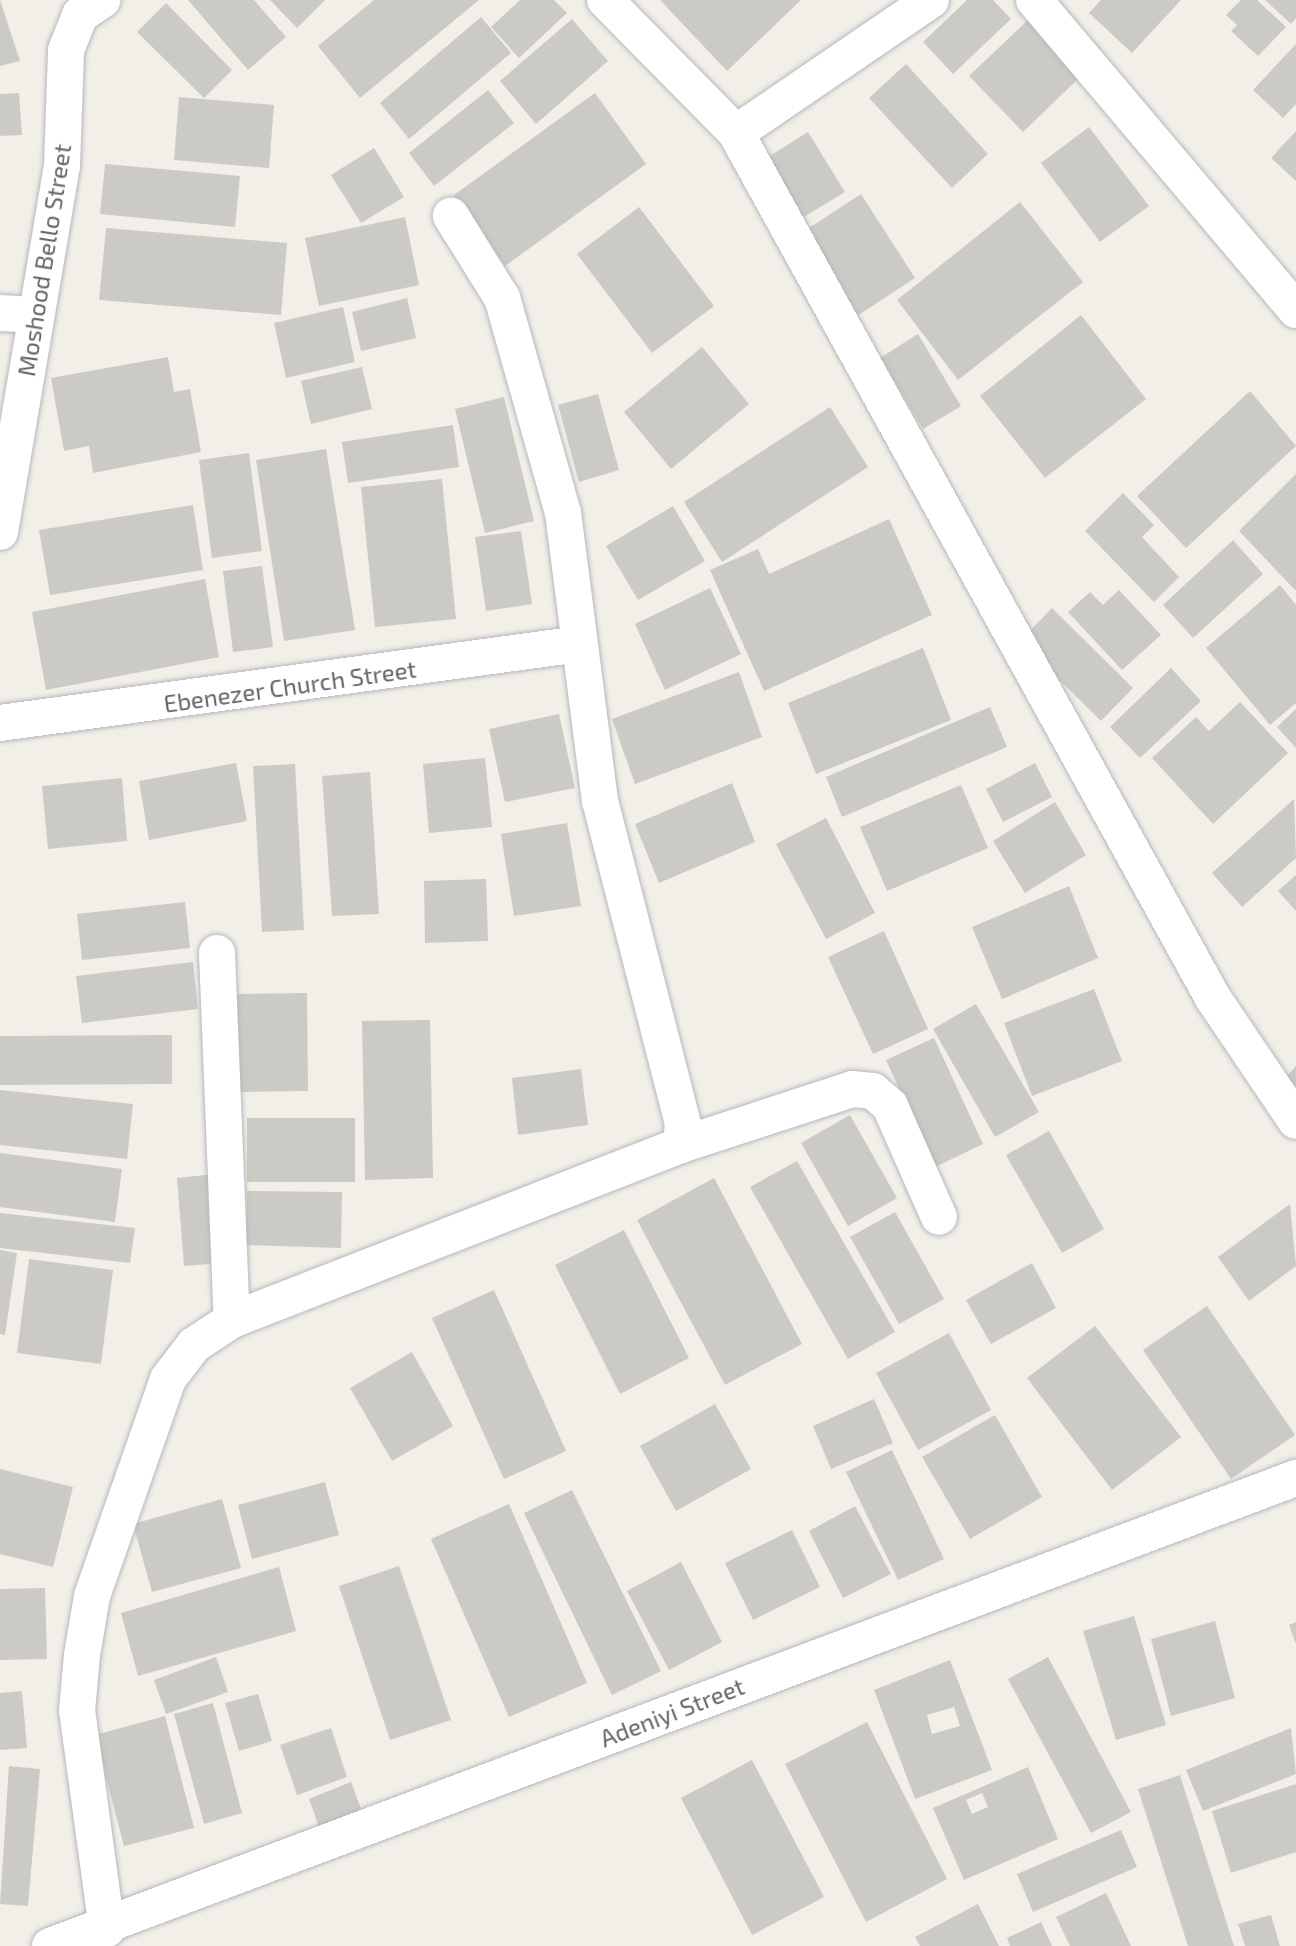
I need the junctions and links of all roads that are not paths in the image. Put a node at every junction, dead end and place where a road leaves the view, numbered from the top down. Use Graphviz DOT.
graph roads {
  1 [pos="102,0"];
  2 [pos="605,0"];
  3 [pos="931,0"];
  4 [pos="1034,0"];
  5 [pos="736,133"];
  6 [pos="451,216"];
  7 [pos="1296,310"];
  8 [pos="0,313"];
  9 [pos="36,315"];
  10 [pos="0,532"];
  11 [pos="580,644"];
  12 [pos="0,723"];
  13 [pos="217,953"];
  14 [pos="1296,1121"];
  15 [pos="681,1145"];
  16 [pos="939,1217"];
  17 [pos="232,1320"];
  18 [pos="1296,1478"];
  19 [pos="107,1929"];
  20 [pos="50,1946"];
  1 -- 9 [label="street, Moshood Bello Street"];
  2 -- 5 [label="street"];
  3 -- 5 [label="street"];
  4 -- 7 [label="street"];
  5 -- 14 [label="street"];
  6 -- 11 [label="street"];
  8 -- 9 [label="street"];
  9 -- 10 [label="street, Moshood Bello Street"];
  11 -- 12 [label="street, Ebenezer Church Street"];
  11 -- 15 [label="street"];
  13 -- 17 [label="street"];
  15 -- 16 [label="street"];
  15 -- 17 [label="street"];
  17 -- 19 [label="street"];
  18 -- 19 [label="street, Adeniyi Street"];
  19 -- 20 [label="street, Adeniyi Street"];
}
